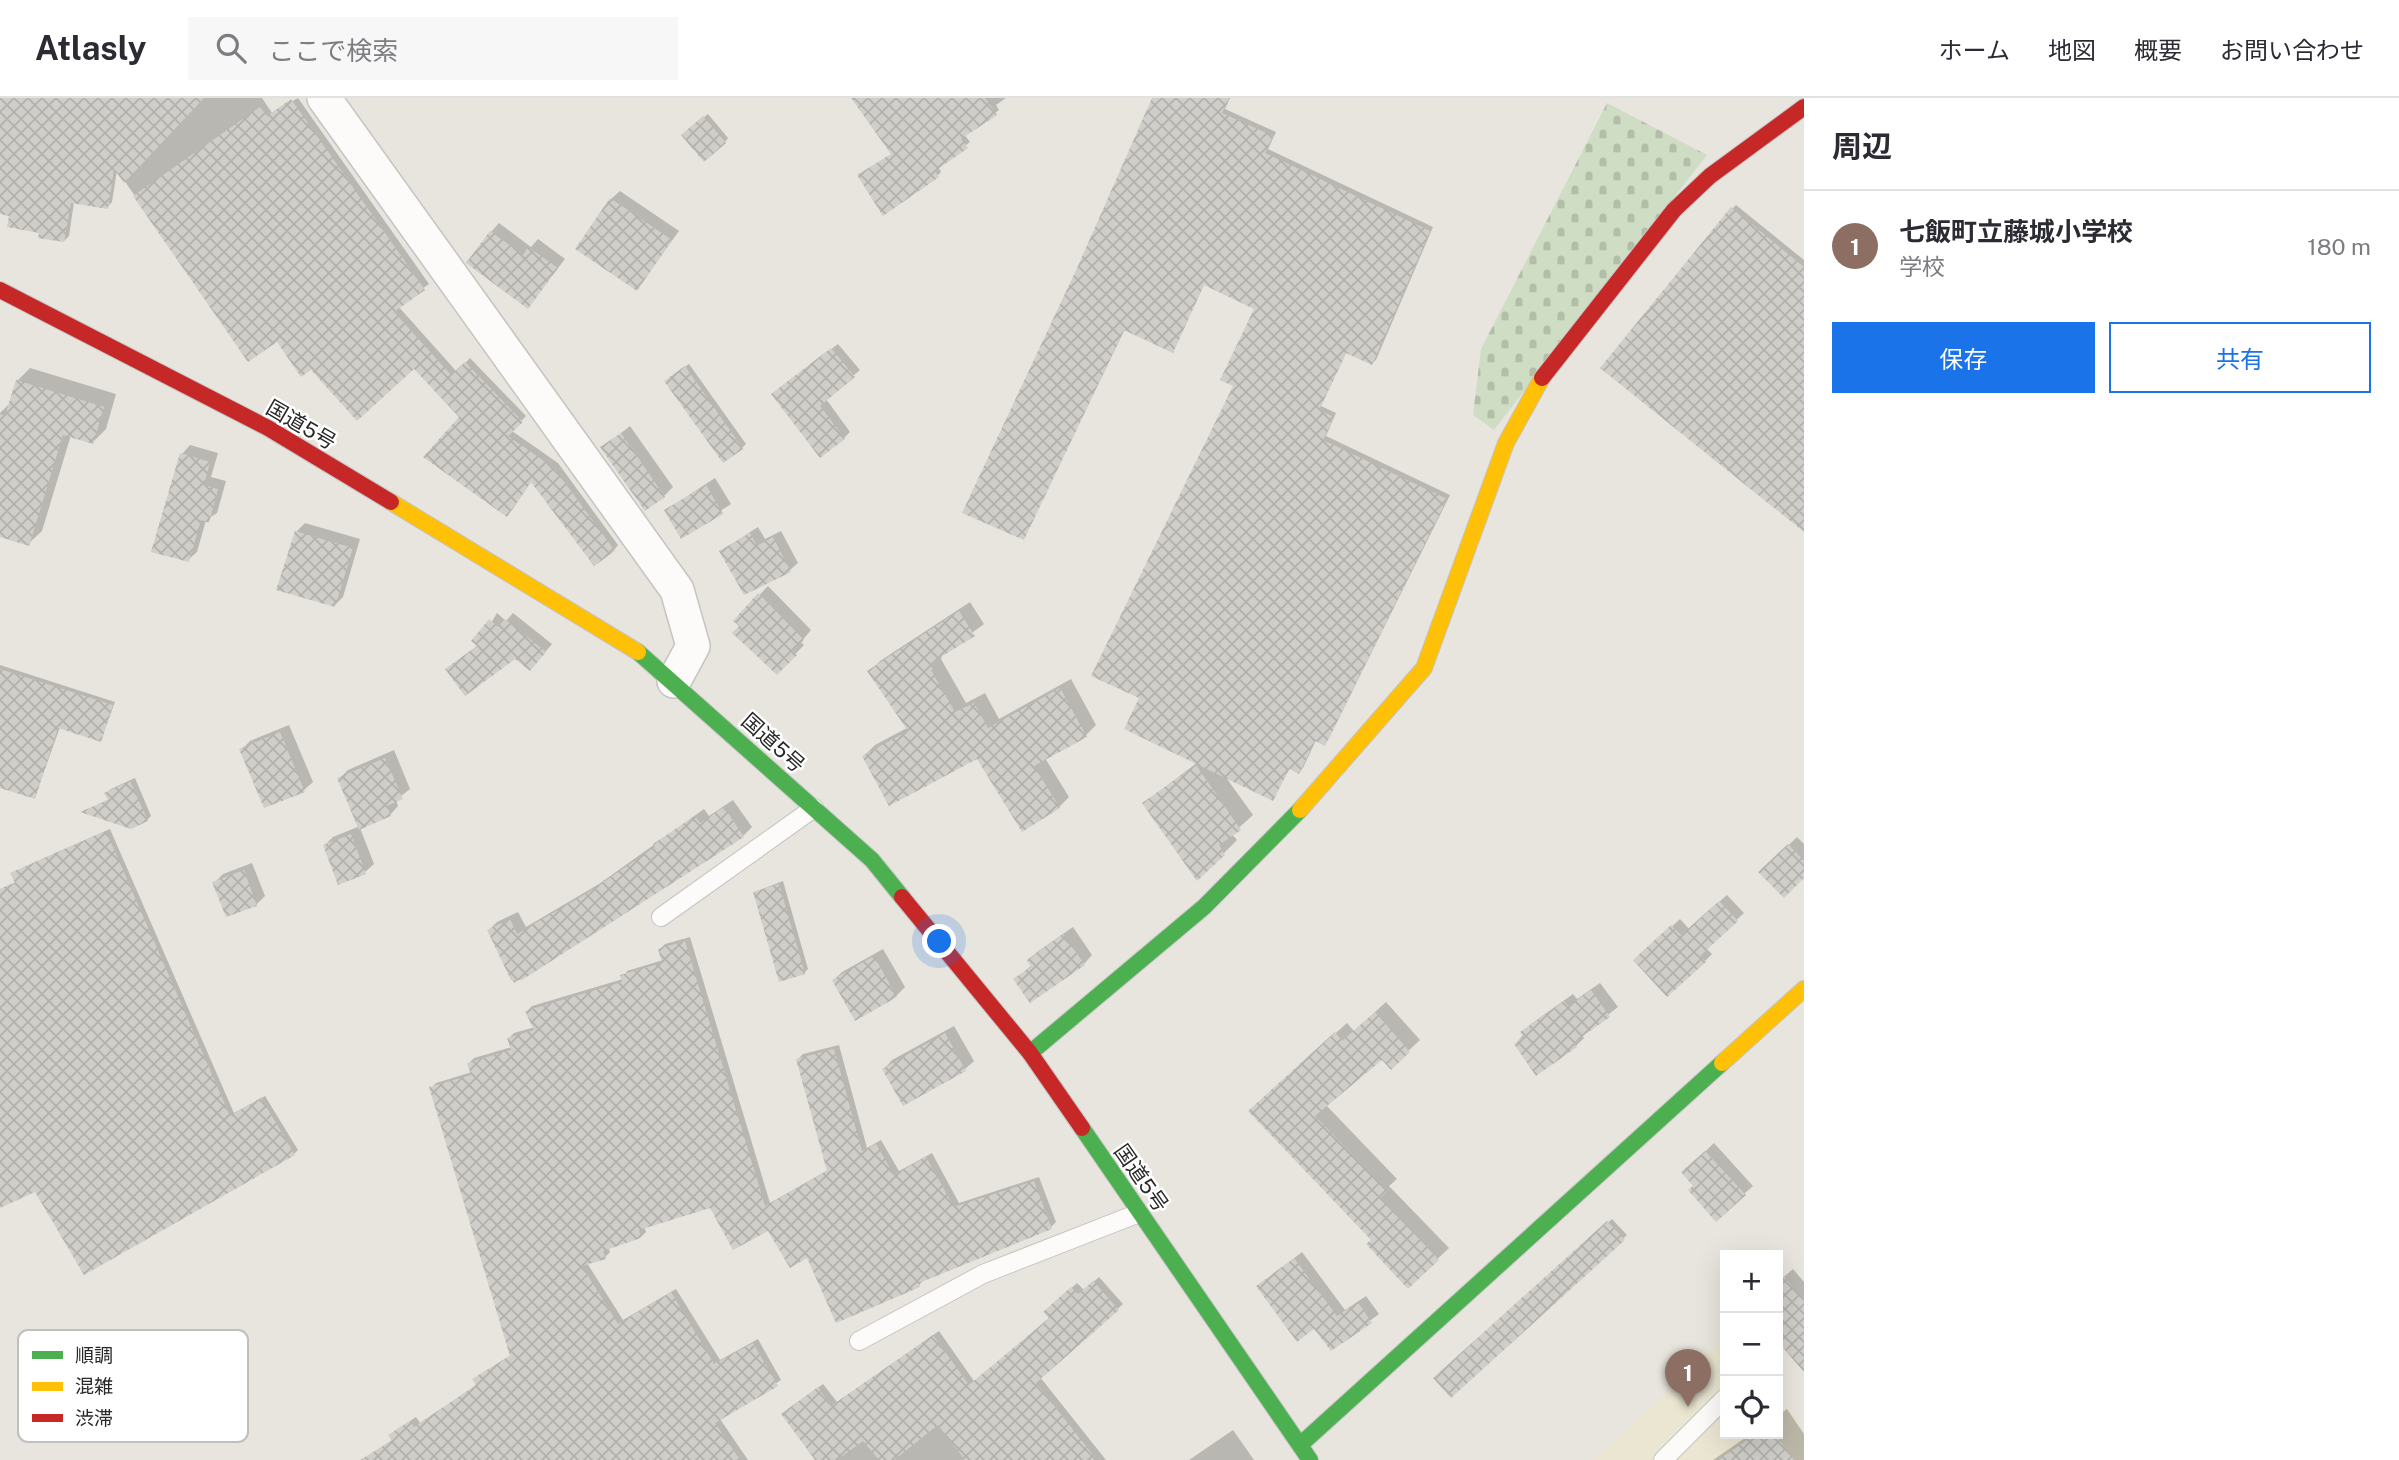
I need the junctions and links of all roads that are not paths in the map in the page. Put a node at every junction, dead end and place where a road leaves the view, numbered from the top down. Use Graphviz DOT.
graph roads {
  1 [pos="324,98"];
  2 [pos="1804,107"];
  3 [pos="0,290"];
  4 [pos="674,681"];
  5 [pos="814,808"];
  6 [pos="661,918"];
  7 [pos="1804,989"];
  8 [pos="1030,1054"];
  9 [pos="1139,1213"];
  10 [pos="859,1341"];
  11 [pos="1720,1403"];
  12 [pos="1300,1445"];
  13 [pos="1310,1460"];
  14 [pos="1663,1460"];
  1 -- 4 [label="street"];
  2 -- 8 [label="main road"];
  3 -- 4 [label="main road, 国道5号"];
  4 -- 5 [label="main road, 国道5号"];
  5 -- 6 [label="lane"];
  5 -- 8 [label="main road, 国道5号"];
  7 -- 12 [label="main road"];
  8 -- 9 [label="main road, 国道5号"];
  9 -- 10 [label="lane"];
  9 -- 12 [label="main road, 国道5号"];
  11 -- 14 [label="lane"];
  12 -- 13 [label="main road, 国道5号"];
}
